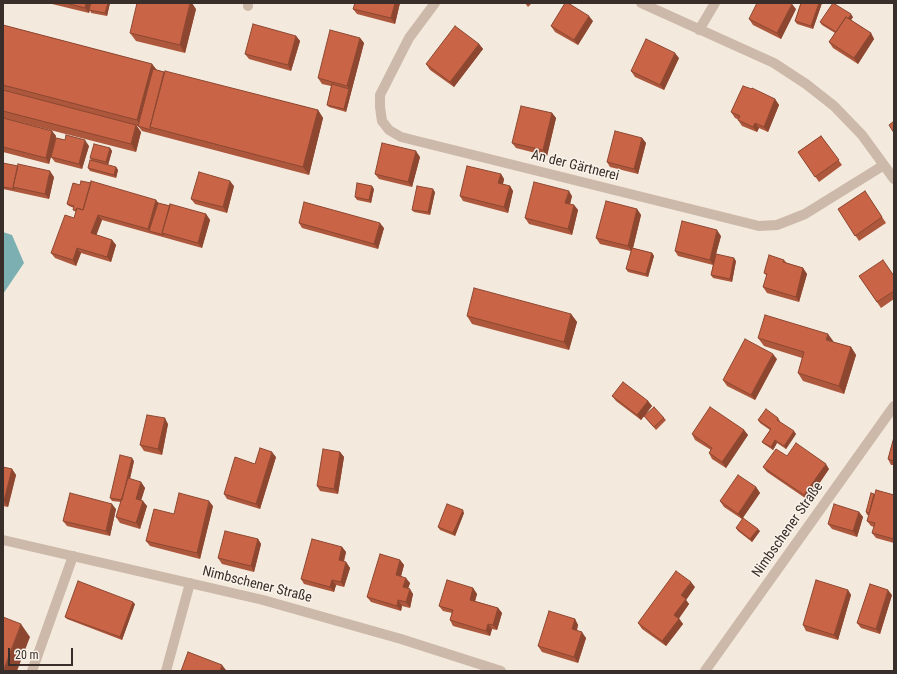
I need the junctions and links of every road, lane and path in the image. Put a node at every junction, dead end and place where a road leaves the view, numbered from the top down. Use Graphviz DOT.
graph roads {
  1 [pos="435,3"];
  2 [pos="641,3"];
  3 [pos="715,3"];
  4 [pos="699,30"];
  5 [pos="884,165"];
  6 [pos="894,179"];
  7 [pos="894,406"];
  8 [pos="3,540"];
  9 [pos="73,556"];
  10 [pos="190,583"];
  11 [pos="32,671"];
  12 [pos="166,671"];
  13 [pos="501,671"];
  14 [pos="705,671"];
  1 -- 5 [label="street, An der Gärtnerei"];
  2 -- 4 [label="street"];
  3 -- 4 [label="street"];
  4 -- 5 [label="street"];
  5 -- 6 [label="street"];
  7 -- 14 [label="street, Nimbschener Straße"];
  8 -- 9 [label="street, Nimbschener Straße"];
  9 -- 10 [label="street, Nimbschener Straße"];
  9 -- 11 [label="street"];
  10 -- 12 [label="street"];
  10 -- 13 [label="street, Nimbschener Straße"];
}
